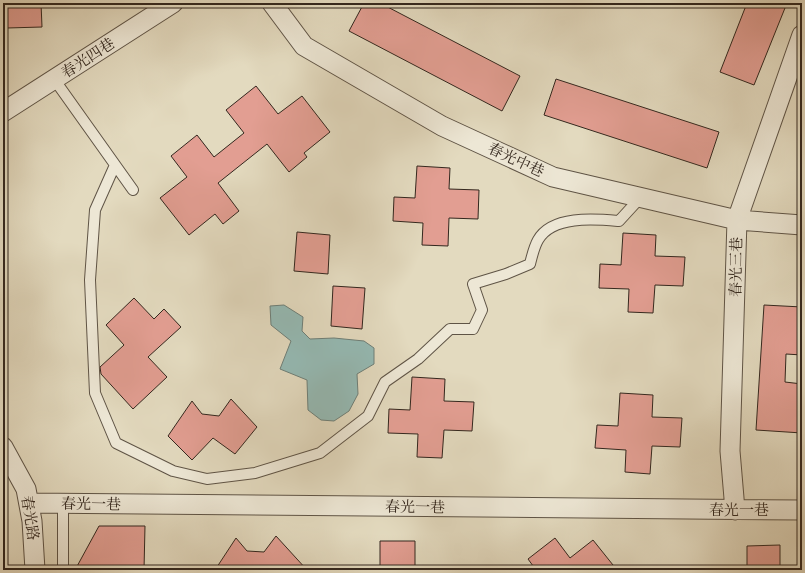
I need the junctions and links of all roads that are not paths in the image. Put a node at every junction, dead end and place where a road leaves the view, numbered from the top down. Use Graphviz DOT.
graph roads {
  1 [pos="173,3"];
  2 [pos="272,3"];
  3 [pos="802,35"];
  4 [pos="54,79"];
  5 [pos="3,112"];
  6 [pos="115,165"];
  7 [pos="132,190"];
  8 [pos="641,197"];
  9 [pos="737,220"];
  10 [pos="802,225"];
  11 [pos="3,447"];
  12 [pos="29,503"];
  13 [pos="63,504"];
  14 [pos="735,510"];
  15 [pos="802,510"];
  16 [pos="35,570"];
  17 [pos="63,570"];
  1 -- 4 [label="street, 春光四巷"];
  2 -- 8 [label="street, 春光中巷"];
  3 -- 9 [label="street, 春光三巷"];
  4 -- 5 [label="street, 春光四巷"];
  4 -- 6 [label="lane"];
  6 -- 7 [label="lane"];
  6 -- 8 [label="lane"];
  8 -- 9 [label="street, 春光中巷"];
  9 -- 10 [label="street, 春光中巷"];
  9 -- 14 [label="street, 春光三巷"];
  11 -- 12 [label="street, 春光路"];
  12 -- 13 [label="street, 春光一巷"];
  12 -- 16 [label="street, 春光路"];
  13 -- 14 [label="street, 春光一巷"];
  13 -- 17 [label="lane"];
  14 -- 15 [label="street, 春光一巷"];
}
